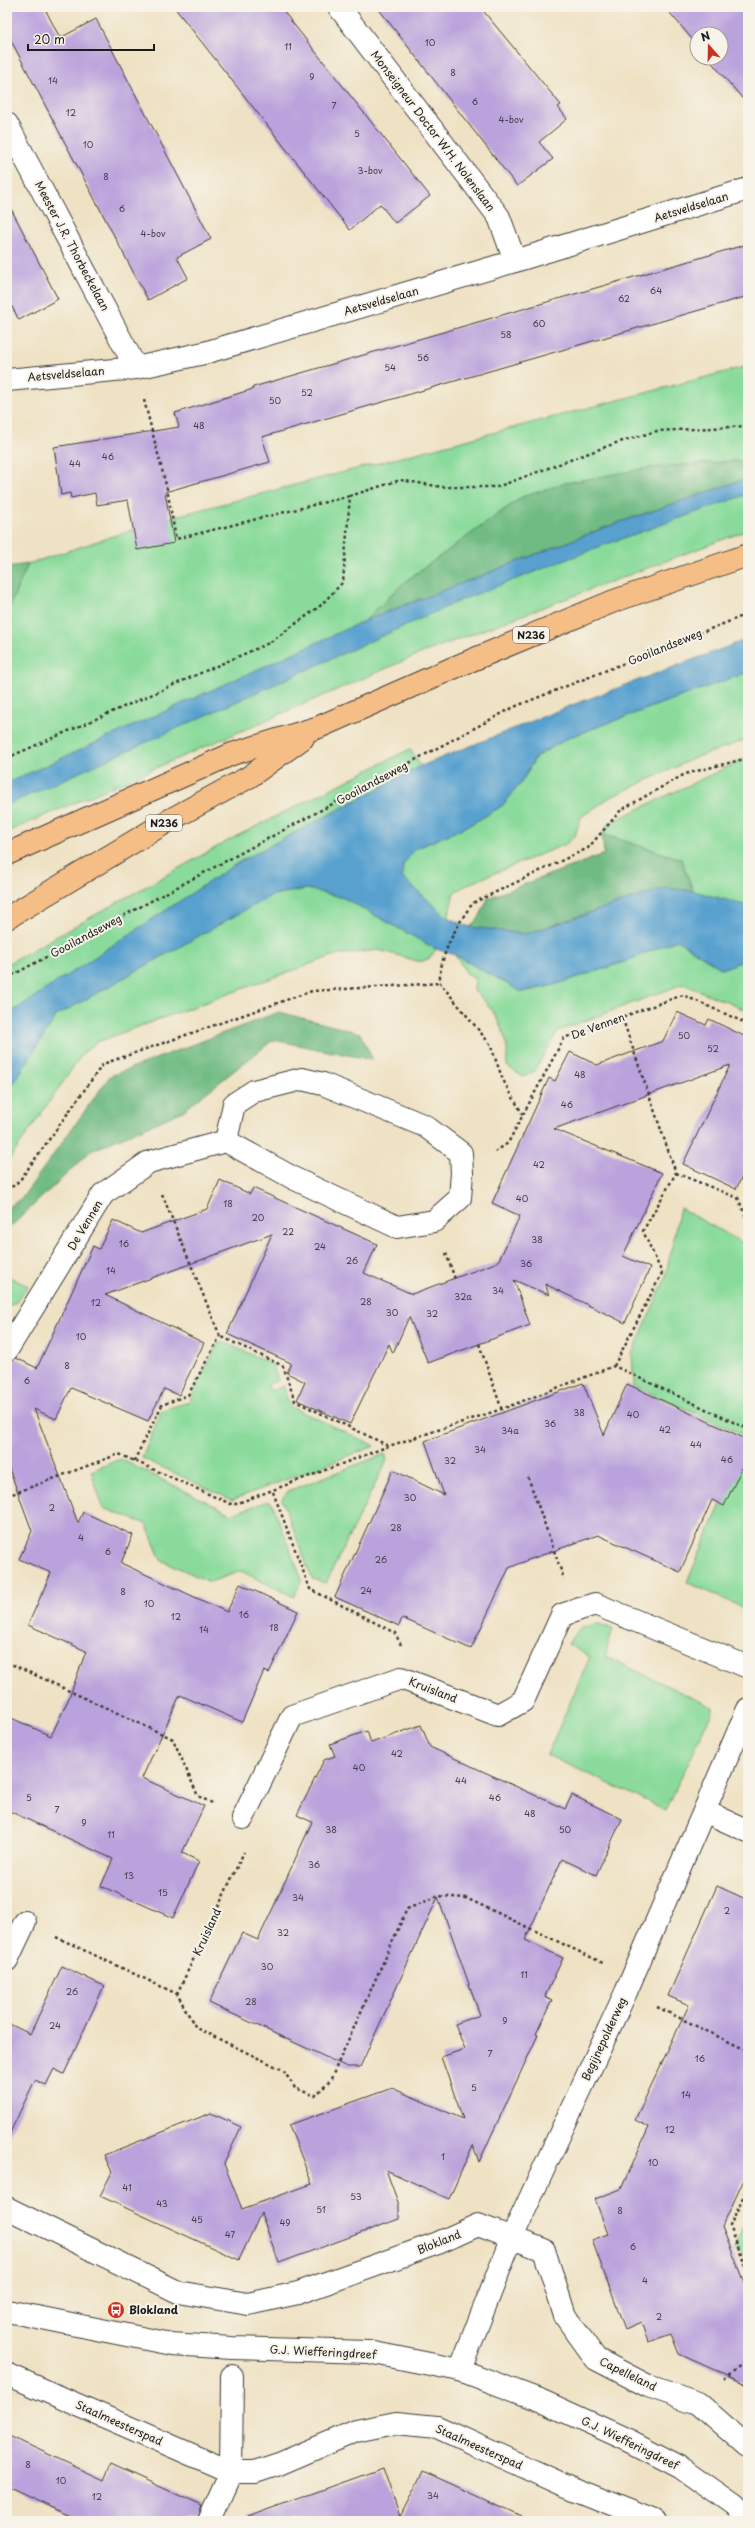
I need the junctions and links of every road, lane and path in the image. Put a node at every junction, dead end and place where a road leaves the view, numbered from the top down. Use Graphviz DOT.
graph roads {
  1 [pos="339,7"];
  2 [pos="7,124"];
  3 [pos="748,190"];
  4 [pos="515,261"];
  5 [pos="136,368"];
  6 [pos="7,380"];
  7 [pos="748,426"];
  8 [pos="350,496"];
  9 [pos="748,555"];
  10 [pos="748,614"];
  11 [pos="319,727"];
  12 [pos="7,758"];
  13 [pos="748,758"];
  14 [pos="7,854"];
  15 [pos="7,918"];
  16 [pos="7,978"];
  17 [pos="440,983"];
  18 [pos="622,1017"];
  19 [pos="748,1024"];
  20 [pos="523,1115"];
  21 [pos="226,1141"];
  22 [pos="149,1162"];
  23 [pos="462,1173"];
  24 [pos="676,1174"];
  25 [pos="7,1191"];
  26 [pos="748,1222"];
  27 [pos="220,1336"];
  28 [pos="479,1344"];
  29 [pos="7,1350"];
  30 [pos="614,1366"];
  31 [pos="502,1409"];
  32 [pos="504,1413"];
  33 [pos="748,1429"];
  34 [pos="389,1446"];
  35 [pos="134,1461"];
  36 [pos="528,1478"];
  37 [pos="273,1492"];
  38 [pos="7,1496"];
  39 [pos="576,1611"];
  40 [pos="7,1662"];
  41 [pos="748,1667"];
  42 [pos="424,1686"];
  43 [pos="748,1709"];
  44 [pos="704,1811"];
  45 [pos="243,1818"];
  46 [pos="748,1831"];
  47 [pos="25,1922"];
  48 [pos="7,1960"];
  49 [pos="629,1985"];
  50 [pos="177,1994"];
  51 [pos="748,2051"];
  52 [pos="748,2186"];
  53 [pos="7,2208"];
  54 [pos="512,2238"];
  55 [pos="748,2273"];
  56 [pos="7,2311"];
  57 [pos="460,2370"];
  58 [pos="7,2374"];
  59 [pos="232,2376"];
  60 [pos="748,2447"];
  61 [pos="231,2472"];
  62 [pos="748,2518"];
  63 [pos="209,2521"];
  64 [pos="654,2521"];
  1 -- 4 [label="street, Monseigneur Doctor W.H. Nolenslaan"];
  2 -- 5 [label="street, Meester J.R. Thorbeckelaan"];
  3 -- 4 [label="street, Aetsveldselaan"];
  4 -- 5 [label="street, Aetsveldselaan"];
  5 -- 6 [label="street, Aetsveldselaan"];
  5 -- 8 [label="path"];
  7 -- 8 [label="path"];
  8 -- 12 [label="path"];
  9 -- 11 [label="main road, N236"];
  10 -- 16 [label="path, Gooilandseweg"];
  11 -- 14 [label="main road, N236"];
  11 -- 15 [label="main road, N236"];
  13 -- 17 [label="path"];
  17 -- 20 [label="path"];
  17 -- 25 [label="path"];
  18 -- 19 [label="path, De Vennen"];
  18 -- 20 [label="path, De Vennen"];
  18 -- 24 [label="path"];
  20 -- 23 [label="path, De Vennen"];
  21 -- 22 [label="street, De Vennen"];
  21 -- 23 [label="street"];
  21 -- 23 [label="street"];
  22 -- 27 [label="path"];
  22 -- 29 [label="street, De Vennen"];
  24 -- 26 [label="path"];
  24 -- 30 [label="path"];
  27 -- 34 [label="path"];
  27 -- 35 [label="path"];
  28 -- 31 [label="path"];
  30 -- 31 [label="path"];
  30 -- 33 [label="path"];
  31 -- 32 [label="path"];
  31 -- 34 [label="path"];
  34 -- 37 [label="path"];
  35 -- 37 [label="path"];
  35 -- 38 [label="path"];
  36 -- 39 [label="path"];
  37 -- 42 [label="path"];
  39 -- 41 [label="street, Kruisland"];
  39 -- 42 [label="street, Kruisland"];
  40 -- 45 [label="path"];
  42 -- 45 [label="street, Kruisland"];
  43 -- 44 [label="street, Begijnepolderweg"];
  44 -- 46 [label="street"];
  44 -- 49 [label="street, Begijnepolderweg"];
  45 -- 50 [label="path, Kruisland"];
  47 -- 48 [label="street"];
  47 -- 50 [label="path"];
  49 -- 50 [label="path"];
  49 -- 51 [label="path"];
  49 -- 54 [label="street, Begijnepolderweg"];
  52 -- 55 [label="path"];
  53 -- 54 [label="street, Blokland"];
  54 -- 57 [label="street, Begijnepolderweg"];
  54 -- 60 [label="street, Capelleland"];
  56 -- 57 [label="street, G.J. Wiefferingdreef"];
  57 -- 62 [label="street, G.J. Wiefferingdreef"];
  58 -- 61 [label="street, Staalmeesterspad"];
  59 -- 61 [label="street"];
  61 -- 63 [label="street"];
  61 -- 64 [label="street, Staalmeesterspad"];
}
